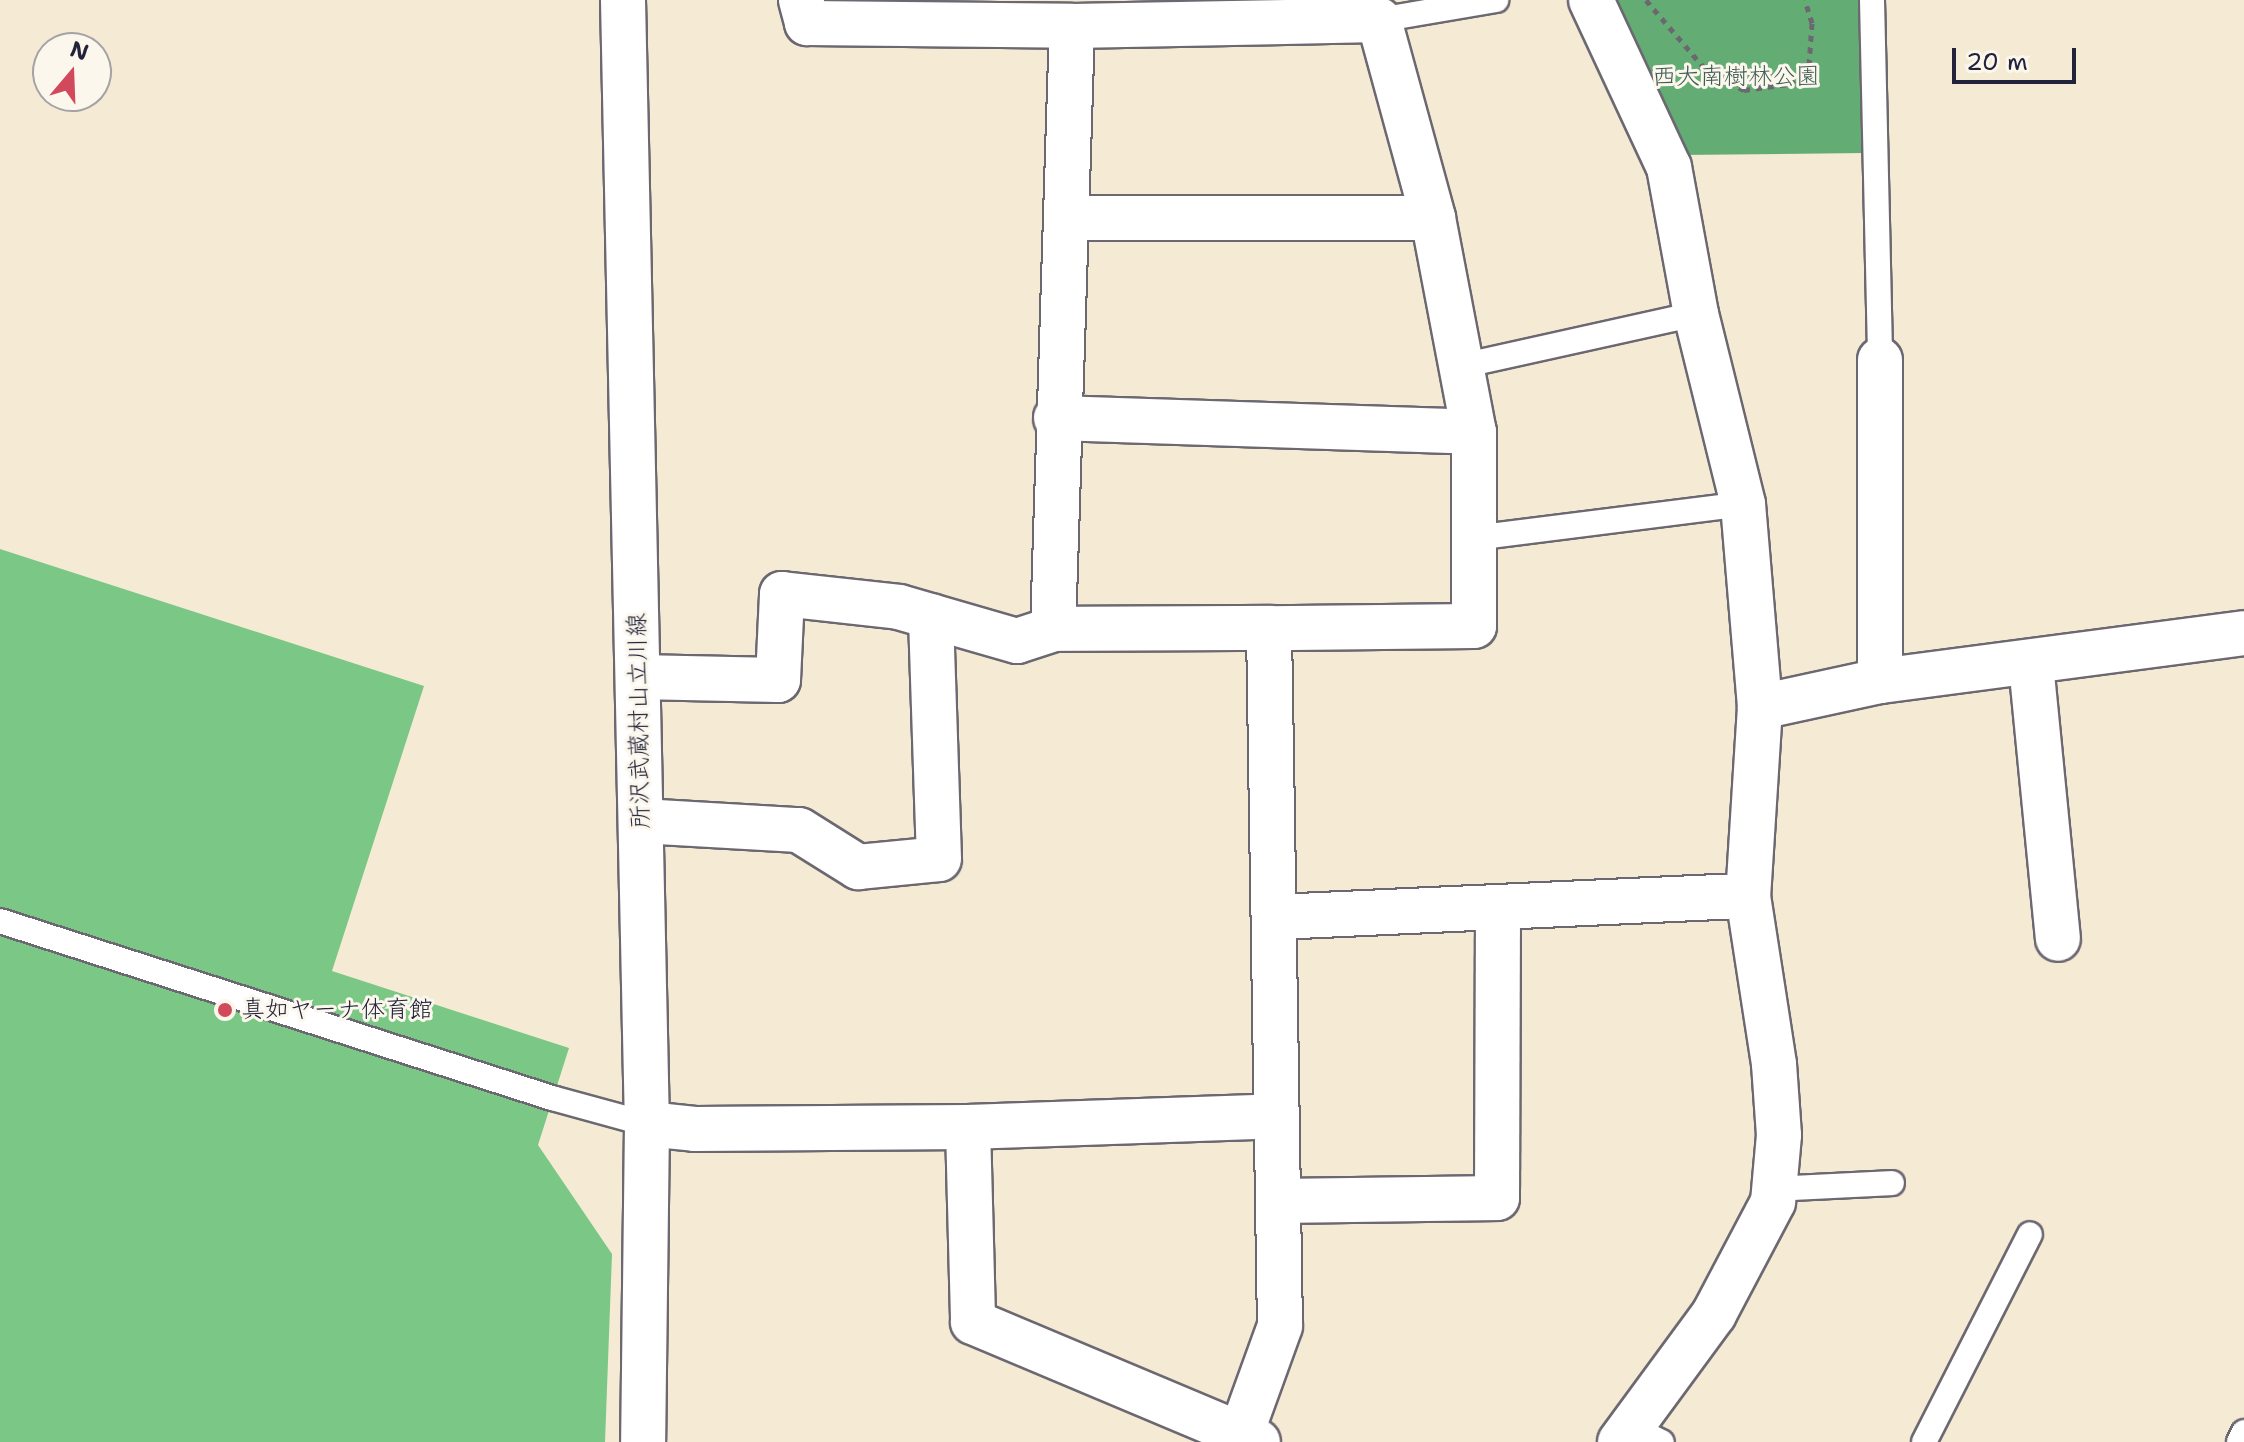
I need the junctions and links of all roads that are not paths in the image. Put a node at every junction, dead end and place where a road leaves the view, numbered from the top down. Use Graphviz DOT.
graph roads {
  1 [pos="623,0"];
  2 [pos="801,0"];
  3 [pos="1496,0"];
  4 [pos="1591,0"];
  5 [pos="1872,0"];
  6 [pos="1379,20"];
  7 [pos="1072,26"];
  8 [pos="1067,218"];
  9 [pos="1433,218"];
  10 [pos="1696,314"];
  11 [pos="1880,360"];
  12 [pos="1461,366"];
  13 [pos="1056,418"];
  14 [pos="1474,432"];
  15 [pos="1743,504"];
  16 [pos="1474,538"];
  17 [pos="931,616"];
  18 [pos="1269,628"];
  19 [pos="1053,629"];
  20 [pos="2244,633"];
  21 [pos="2031,664"];
  22 [pos="638,677"];
  23 [pos="1880,681"];
  24 [pos="1760,707"];
  25 [pos="641,821"];
  26 [pos="1748,896"];
  27 [pos="1498,908"];
  28 [pos="1277,917"];
  29 [pos="0,921"];
  30 [pos="2058,939"];
  31 [pos="1276,1116"];
  32 [pos="647,1124"];
  33 [pos="968,1127"];
  34 [pos="1892,1183"];
  35 [pos="1774,1189"];
  36 [pos="1281,1201"];
  37 [pos="2030,1234"];
  38 [pos="2244,1432"];
  39 [pos="1638,1437"];
  40 [pos="1249,1438"];
  41 [pos="643,1442"];
  42 [pos="1924,1442"];
  43 [pos="2239,1442"];
  1 -- 22 [label="street, 所沢武蔵村山立川線"];
  2 -- 7 [label="street"];
  3 -- 6 [label="lane"];
  4 -- 10 [label="street"];
  5 -- 11 [label="lane"];
  6 -- 7 [label="street"];
  6 -- 9 [label="street"];
  7 -- 8 [label="street"];
  8 -- 9 [label="street"];
  8 -- 13 [label="street"];
  9 -- 12 [label="street"];
  10 -- 12 [label="lane"];
  10 -- 15 [label="street"];
  11 -- 23 [label="street"];
  12 -- 14 [label="street"];
  13 -- 14 [label="street"];
  13 -- 19 [label="street"];
  14 -- 16 [label="street"];
  15 -- 16 [label="lane"];
  15 -- 24 [label="street"];
  16 -- 18 [label="street"];
  17 -- 19 [label="street"];
  17 -- 22 [label="street"];
  17 -- 25 [label="street"];
  18 -- 19 [label="street"];
  18 -- 28 [label="street"];
  20 -- 21 [label="street"];
  21 -- 23 [label="street"];
  21 -- 30 [label="street"];
  22 -- 25 [label="street, 所沢武蔵村山立川線"];
  23 -- 24 [label="street"];
  24 -- 26 [label="street"];
  25 -- 32 [label="street, 所沢武蔵村山立川線"];
  26 -- 27 [label="street"];
  26 -- 35 [label="street"];
  27 -- 28 [label="street"];
  27 -- 36 [label="street"];
  28 -- 31 [label="street"];
  29 -- 32 [label="lane"];
  31 -- 33 [label="street"];
  31 -- 36 [label="street"];
  32 -- 33 [label="street"];
  32 -- 41 [label="street, 所沢武蔵村山立川線"];
  33 -- 40 [label="street"];
  34 -- 35 [label="lane"];
  35 -- 39 [label="street"];
  36 -- 40 [label="street"];
  37 -- 42 [label="lane"];
  38 -- 43 [label="lane"];
}
